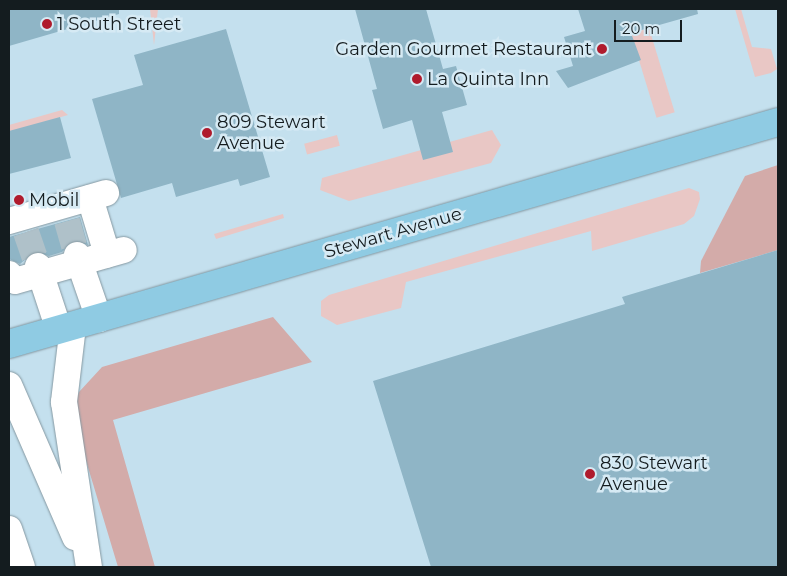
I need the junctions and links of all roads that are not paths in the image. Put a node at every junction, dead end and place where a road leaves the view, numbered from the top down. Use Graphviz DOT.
graph roads {
  1 [pos="778,122"];
  2 [pos="19,223"];
  3 [pos="79,258"];
  4 [pos="39,270"];
  5 [pos="9,274"];
  6 [pos="77,325"];
  7 [pos="9,344"];
  8 [pos="9,385"];
  9 [pos="9,529"];
  10 [pos="22,567"];
  11 [pos="89,567"];
  1 -- 6 [label="main road, Stewart Avenue"];
  2 -- 3 [label="street"];
  3 -- 4 [label="street"];
  3 -- 6 [label="street"];
  4 -- 5 [label="street"];
  4 -- 6 [label="street"];
  6 -- 7 [label="main road, Stewart Avenue"];
  6 -- 11 [label="street"];
  8 -- 11 [label="street"];
  9 -- 10 [label="street"];
}
